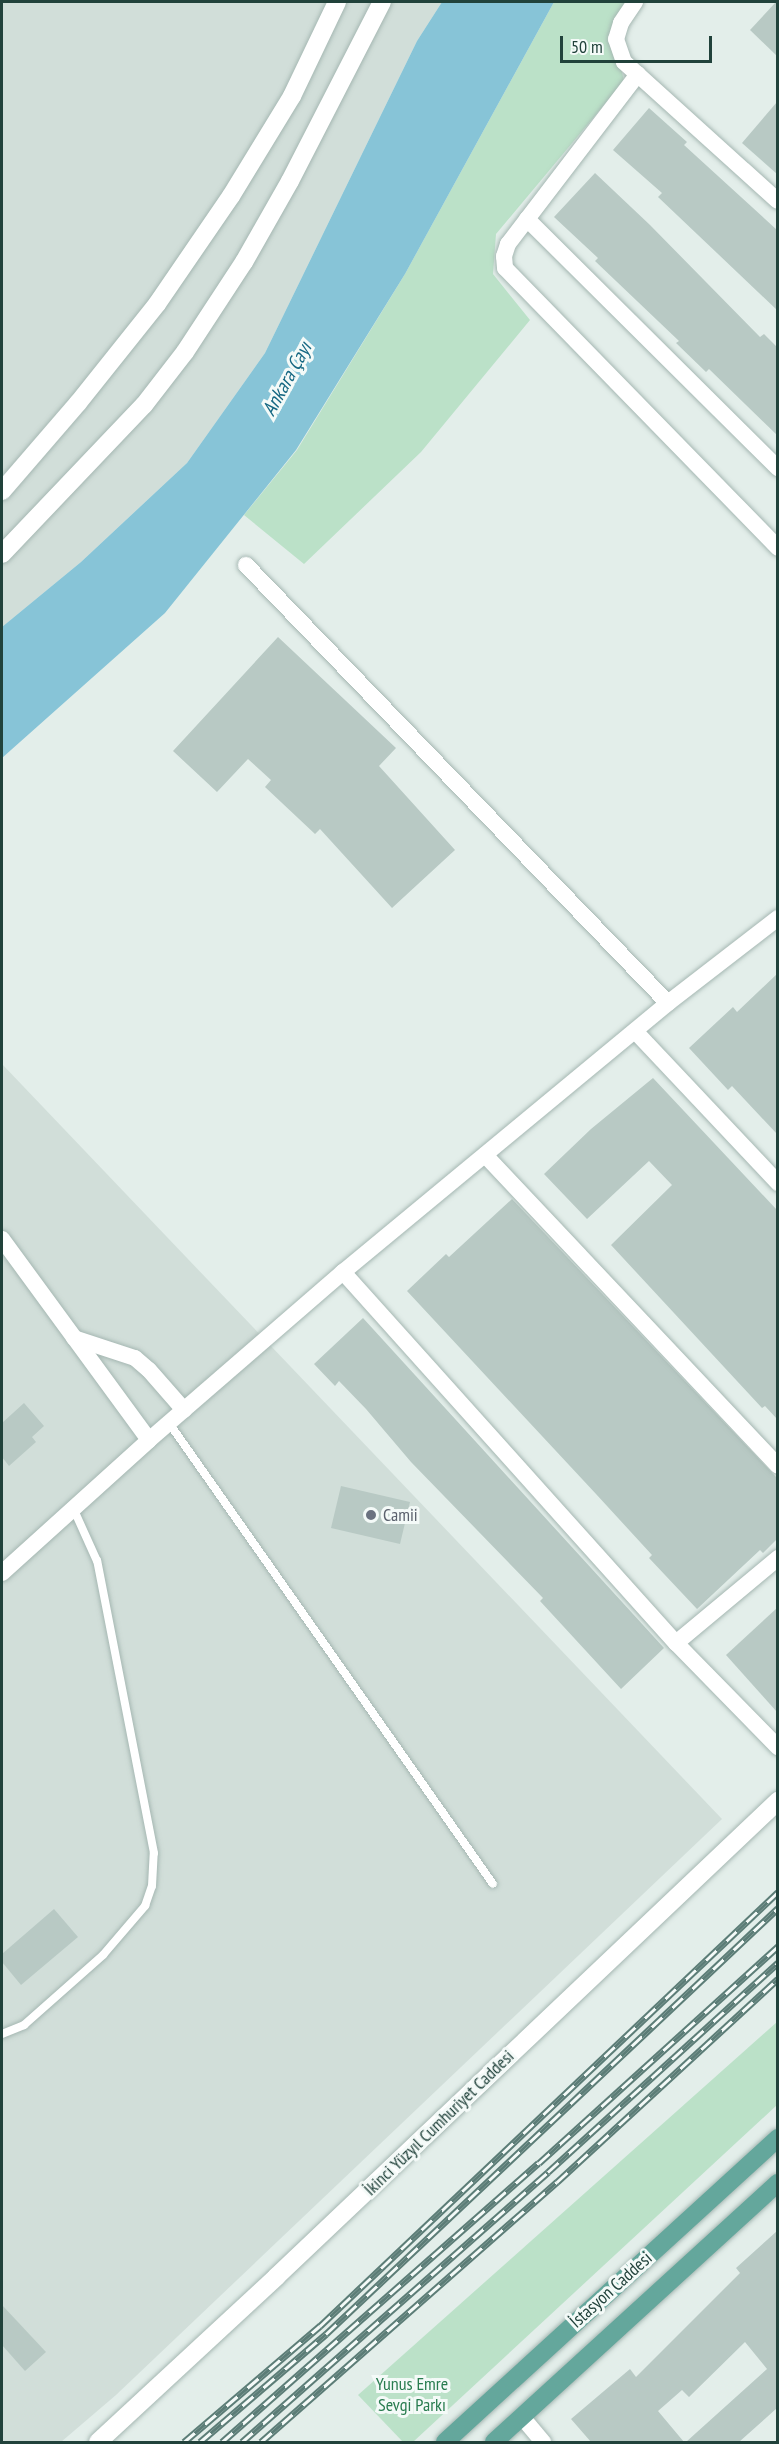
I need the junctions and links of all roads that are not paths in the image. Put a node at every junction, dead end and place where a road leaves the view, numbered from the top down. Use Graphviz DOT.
graph roads {
  1 [pos="337,2"];
  2 [pos="382,2"];
  3 [pos="635,2"];
  4 [pos="638,74"];
  5 [pos="777,201"];
  6 [pos="527,219"];
  7 [pos="777,468"];
  8 [pos="2,491"];
  9 [pos="776,545"];
  10 [pos="2,554"];
  11 [pos="246,566"];
  12 [pos="777,918"];
  13 [pos="668,1003"];
  14 [pos="635,1031"];
  15 [pos="485,1155"];
  16 [pos="777,1183"];
  17 [pos="2,1239"];
  18 [pos="343,1272"];
  19 [pos="74,1338"];
  20 [pos="184,1410"];
  21 [pos="169,1423"];
  22 [pos="149,1440"];
  23 [pos="777,1466"];
  24 [pos="74,1510"];
  25 [pos="777,1558"];
  26 [pos="2,1573"];
  27 [pos="676,1643"];
  28 [pos="777,1747"];
  29 [pos="777,1801"];
  30 [pos="493,1884"];
  31 [pos="2,2034"];
  32 [pos="777,2138"];
  33 [pos="777,2183"];
  34 [pos="522,2417"];
  35 [pos="98,2442"];
  36 [pos="445,2442"];
  37 [pos="494,2442"];
  38 [pos="543,2442"];
  1 -- 8 [label="main road"];
  2 -- 10 [label="main road"];
  3 -- 4 [label="street"];
  4 -- 5 [label="street"];
  4 -- 6 [label="street"];
  6 -- 7 [label="street"];
  6 -- 9 [label="street"];
  11 -- 13 [label="street"];
  12 -- 13 [label="street"];
  13 -- 14 [label="street"];
  14 -- 15 [label="street"];
  14 -- 16 [label="street"];
  15 -- 18 [label="street"];
  15 -- 23 [label="street"];
  17 -- 19 [label="street"];
  18 -- 20 [label="street"];
  18 -- 27 [label="street"];
  19 -- 20 [label="street"];
  19 -- 22 [label="street"];
  20 -- 21 [label="street"];
  21 -- 22 [label="street"];
  21 -- 30 [label="lane"];
  22 -- 24 [label="street"];
  24 -- 26 [label="street"];
  24 -- 31 [label="lane"];
  25 -- 27 [label="street"];
  27 -- 28 [label="street"];
  29 -- 35 [label="main road, İkinci Yüzyıl Cumhuriyet Caddesi"];
  32 -- 36 [label="main road, İstasyon Caddesi"];
  33 -- 34 [label="main road, İstasyon Caddesi"];
  34 -- 37 [label="main road, İstasyon Caddesi"];
  34 -- 38 [label="street"];
}
